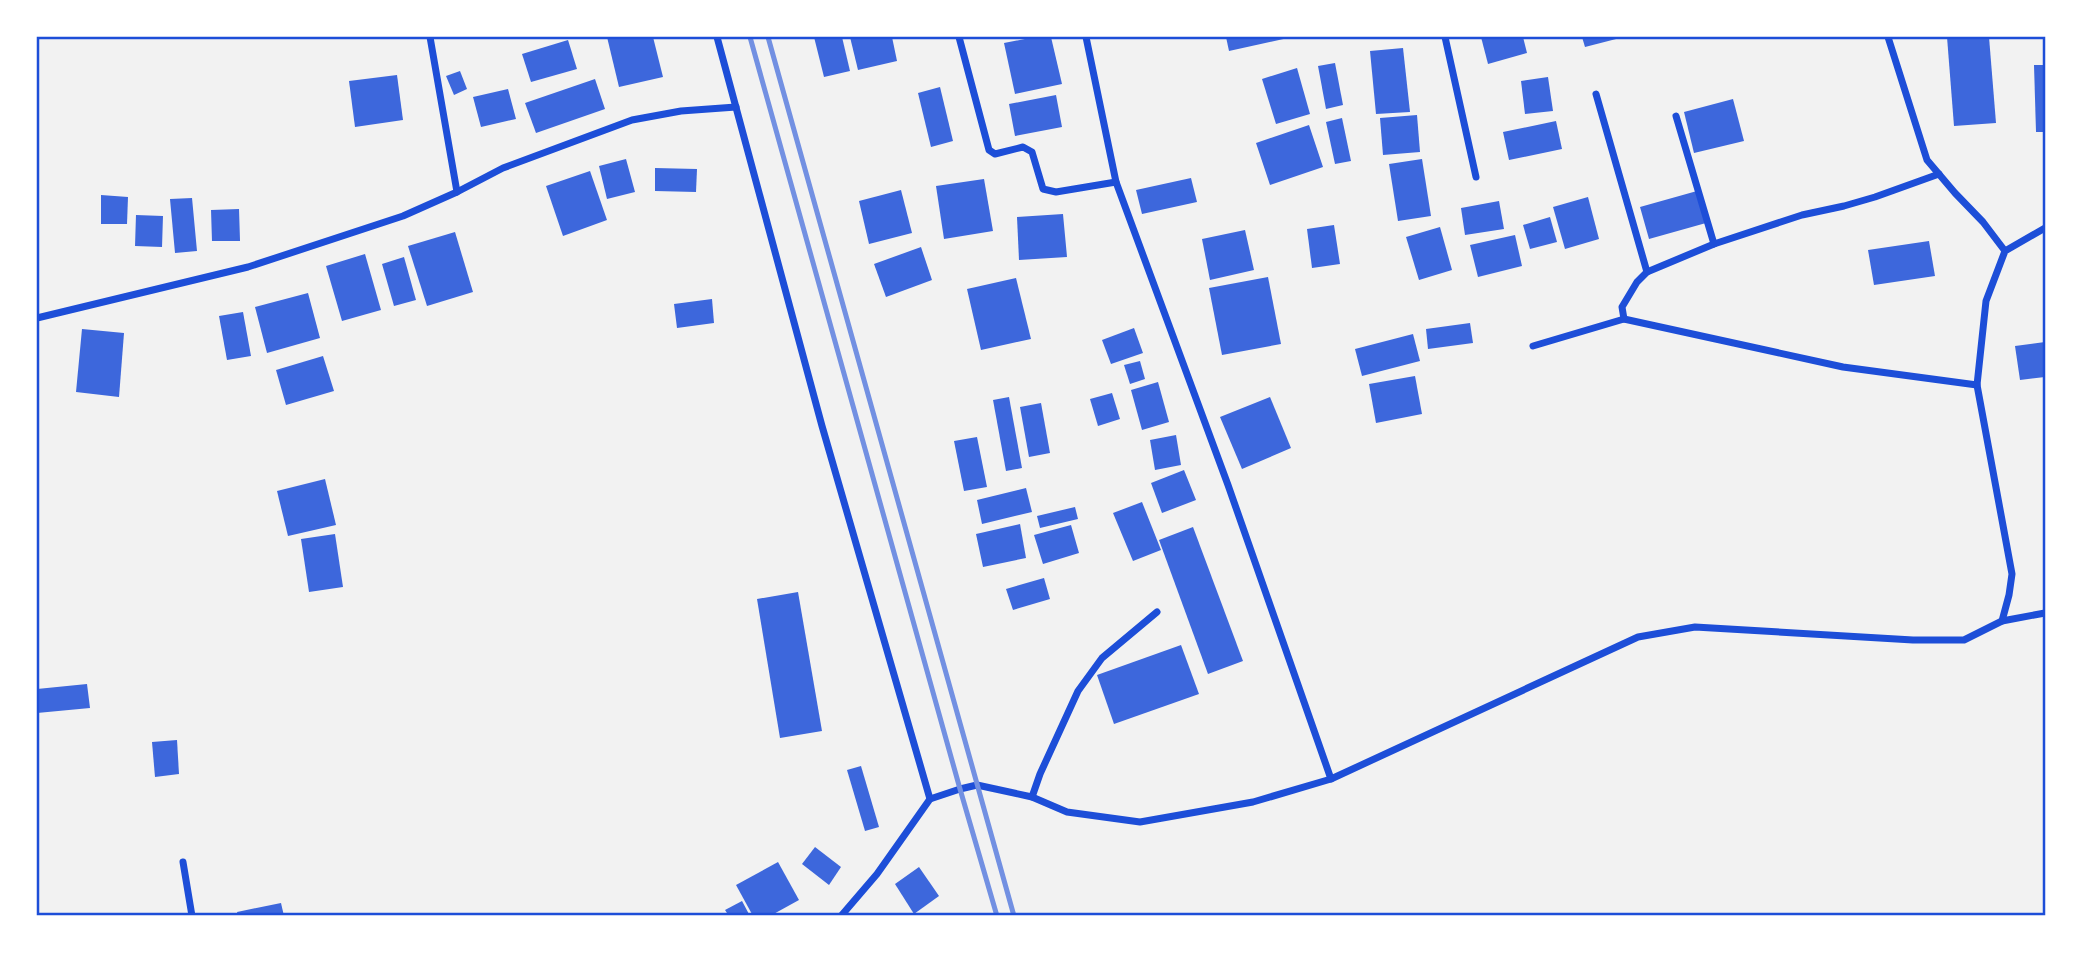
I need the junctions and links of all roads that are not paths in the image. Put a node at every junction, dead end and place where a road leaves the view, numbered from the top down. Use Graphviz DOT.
graph roads {
  1 [pos="430,37"];
  2 [pos="717,37"];
  3 [pos="959,37"];
  4 [pos="1086,37"];
  5 [pos="1445,37"];
  6 [pos="1888,37"];
  7 [pos="1596,94"];
  8 [pos="737,107"];
  9 [pos="1676,116"];
  10 [pos="1939,174"];
  11 [pos="1476,177"];
  12 [pos="1116,182"];
  13 [pos="457,192"];
  14 [pos="2045,228"];
  15 [pos="1714,244"];
  16 [pos="2005,251"];
  17 [pos="1647,272"];
  18 [pos="37,318"];
  19 [pos="1623,319"];
  20 [pos="1533,346"];
  21 [pos="1977,385"];
  22 [pos="1157,612"];
  23 [pos="2045,613"];
  24 [pos="2002,621"];
  25 [pos="1331,779"];
  26 [pos="1032,797"];
  27 [pos="930,799"];
  28 [pos="183,862"];
  29 [pos="192,916"];
  30 [pos="841,916"];
  1 -- 13 [label="street"];
  2 -- 8 [label="street"];
  3 -- 12 [label="street"];
  4 -- 12 [label="street"];
  5 -- 11 [label="street"];
  6 -- 10 [label="street"];
  7 -- 17 [label="street"];
  8 -- 13 [label="street"];
  8 -- 27 [label="street"];
  9 -- 15 [label="street"];
  10 -- 15 [label="street"];
  10 -- 16 [label="street"];
  12 -- 25 [label="street"];
  13 -- 18 [label="street"];
  14 -- 16 [label="street"];
  15 -- 17 [label="street"];
  16 -- 21 [label="street"];
  17 -- 19 [label="street"];
  19 -- 20 [label="street"];
  19 -- 21 [label="street"];
  21 -- 24 [label="street"];
  22 -- 26 [label="street"];
  23 -- 24 [label="street"];
  24 -- 25 [label="street"];
  25 -- 26 [label="street"];
  26 -- 27 [label="street"];
  27 -- 30 [label="street"];
  28 -- 29 [label="street"];
}
